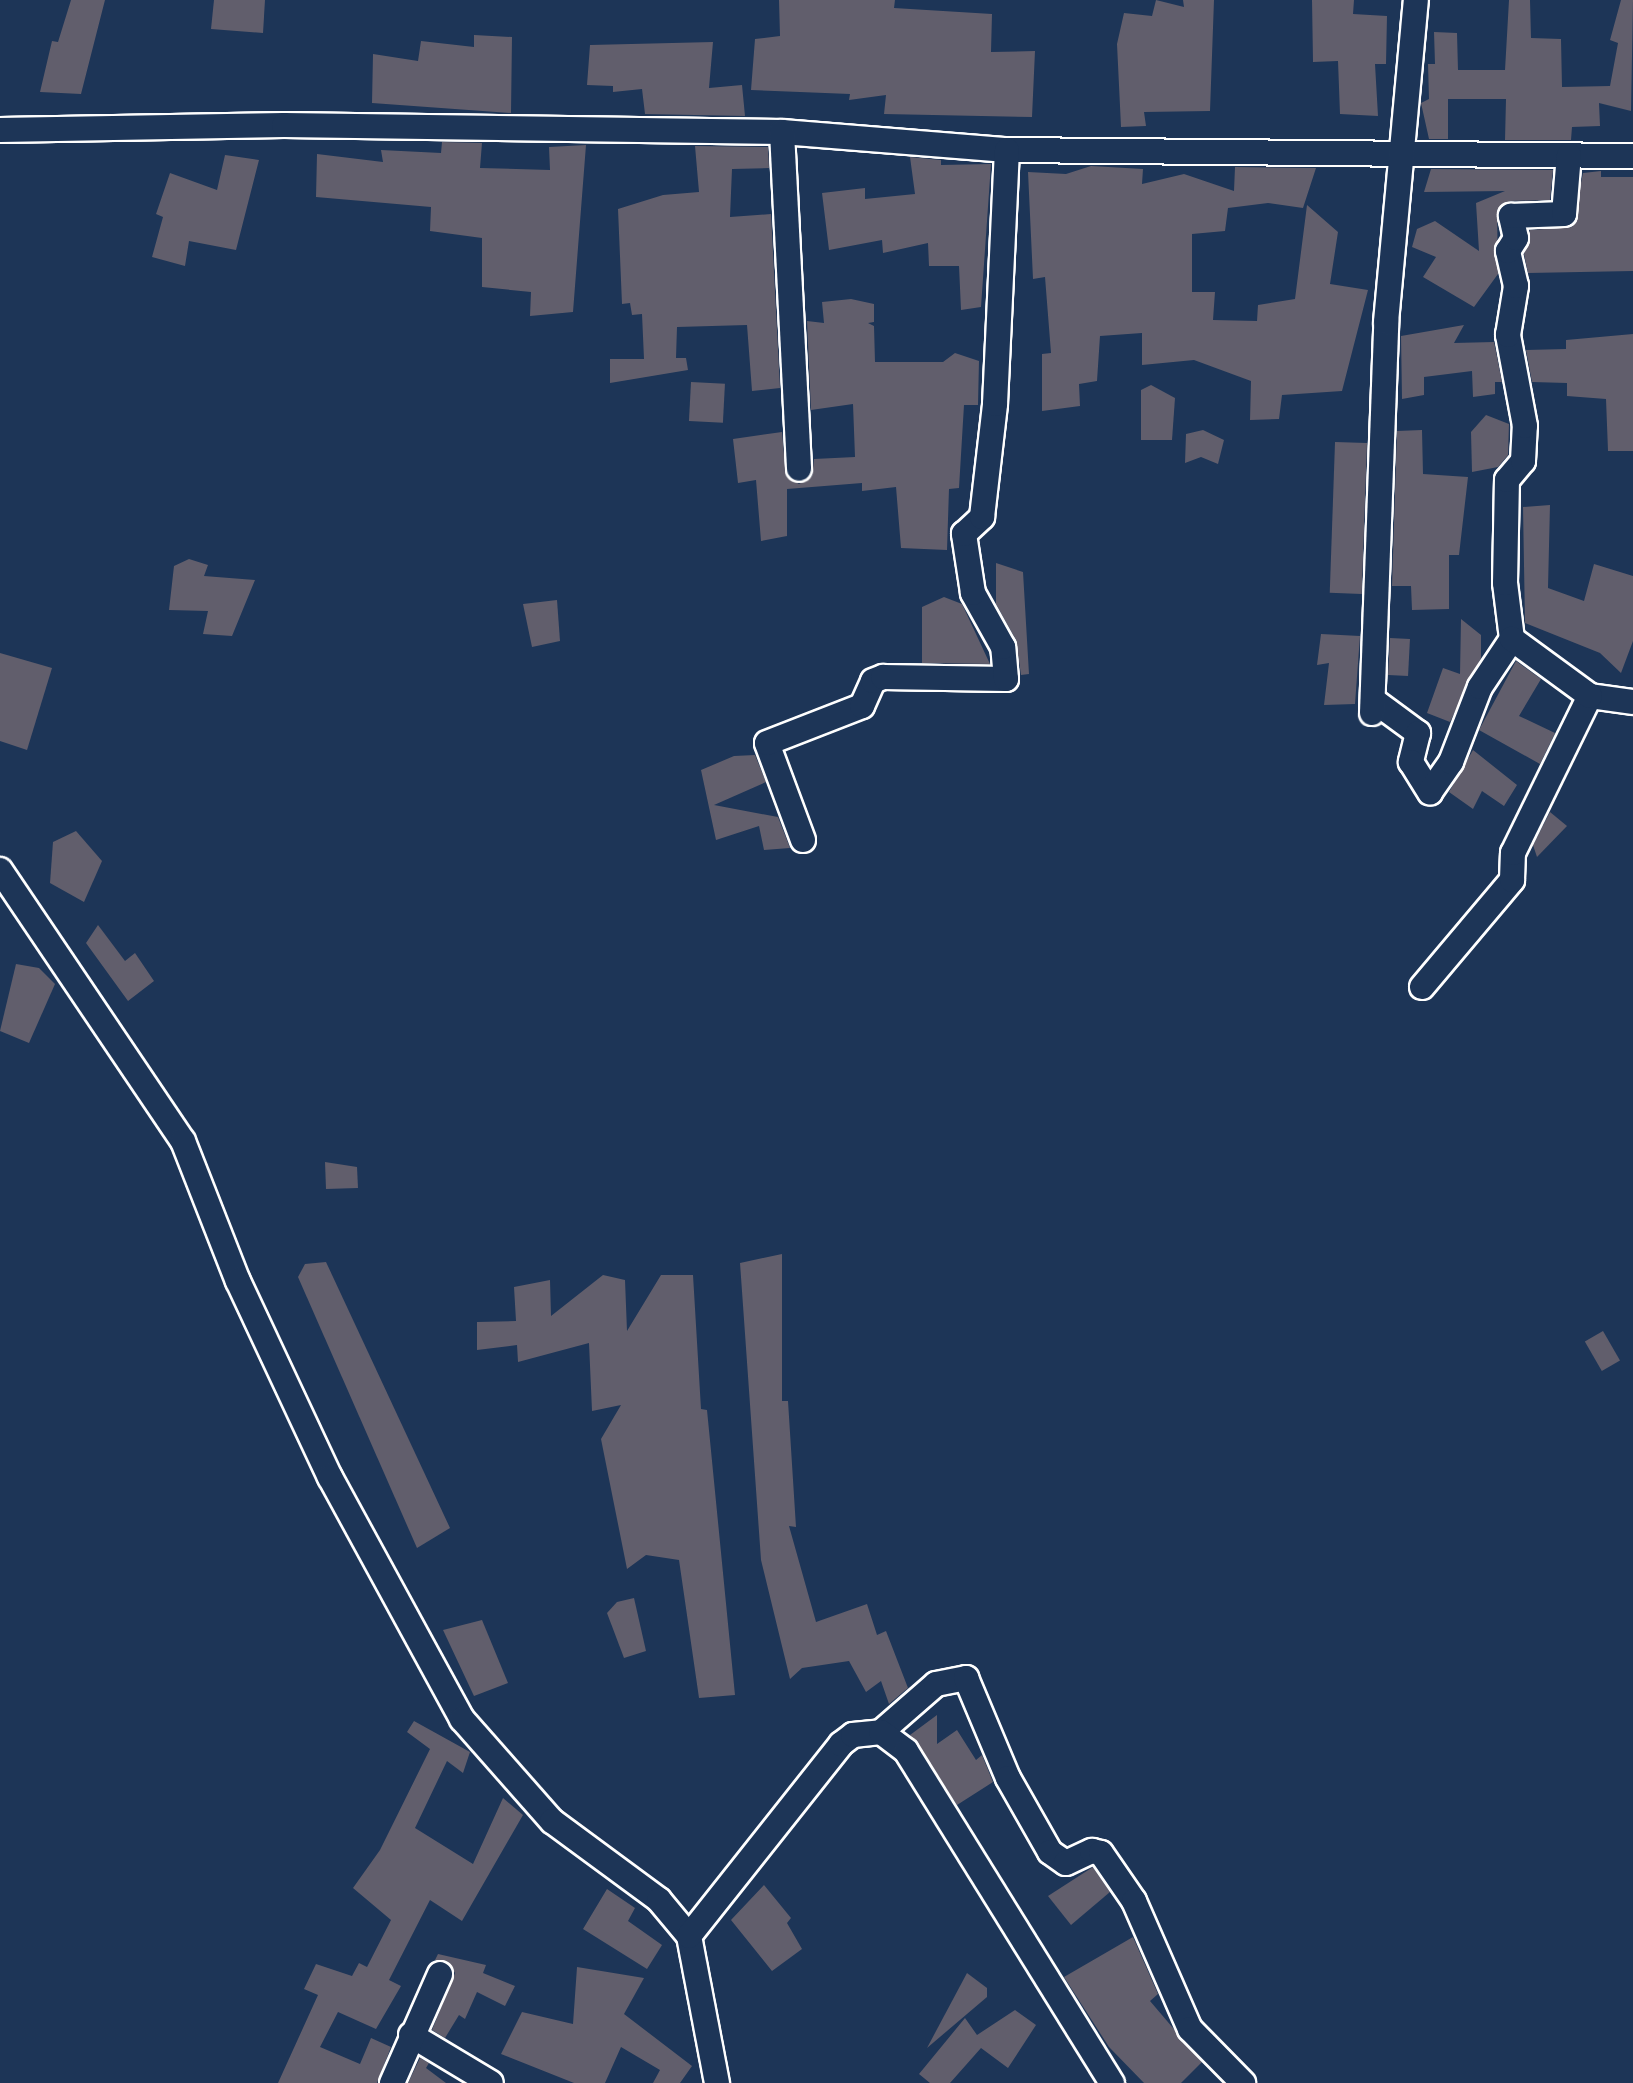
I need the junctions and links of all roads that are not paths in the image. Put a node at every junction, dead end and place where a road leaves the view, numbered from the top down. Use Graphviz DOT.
graph roads {
  1 [pos="1416,0"];
  2 [pos="0,130"];
  3 [pos="782,132"];
  4 [pos="1007,150"];
  5 [pos="1632,150"];
  6 [pos="1401,152"];
  7 [pos="1569,155"];
  8 [pos="799,469"];
  9 [pos="1512,639"];
  10 [pos="1590,696"];
  11 [pos="1633,702"];
  12 [pos="803,840"];
  13 [pos="0,870"];
  14 [pos="1422,987"];
  15 [pos="881,1732"];
  16 [pos="689,1936"];
  17 [pos="440,1974"];
  18 [pos="411,2035"];
  19 [pos="392,2083"];
  20 [pos="491,2083"];
  21 [pos="717,2083"];
  22 [pos="1112,2083"];
  23 [pos="1243,2083"];
  1 -- 6 [label="street"];
  2 -- 3 [label="street"];
  3 -- 4 [label="street"];
  3 -- 8 [label="street"];
  4 -- 6 [label="street"];
  4 -- 12 [label="street"];
  5 -- 7 [label="street"];
  6 -- 7 [label="street"];
  6 -- 9 [label="street"];
  7 -- 9 [label="street"];
  9 -- 10 [label="street"];
  10 -- 11 [label="street"];
  10 -- 14 [label="street"];
  13 -- 16 [label="street"];
  15 -- 16 [label="street"];
  15 -- 22 [label="street"];
  15 -- 23 [label="street"];
  16 -- 21 [label="street"];
  17 -- 18 [label="street"];
  18 -- 19 [label="street"];
  18 -- 20 [label="street"];
}
